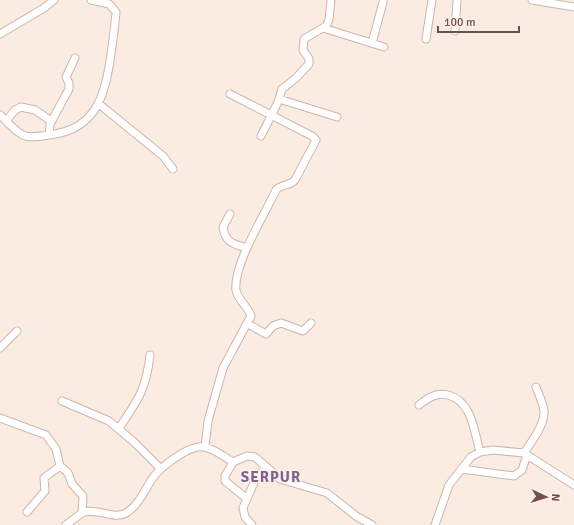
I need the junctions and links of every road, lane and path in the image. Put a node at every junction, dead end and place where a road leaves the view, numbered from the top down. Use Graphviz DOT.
graph roads {
  1 [pos="54,0"];
  2 [pos="91,0"];
  3 [pos="331,0"];
  4 [pos="432,0"];
  5 [pos="457,0"];
  6 [pos="532,0"];
  7 [pos="382,2"];
  8 [pos="574,7"];
  9 [pos="323,28"];
  10 [pos="455,31"];
  11 [pos="0,34"];
  12 [pos="426,39"];
  13 [pos="372,43"];
  14 [pos="384,47"];
  15 [pos="74,58"];
  16 [pos="230,94"];
  17 [pos="279,99"];
  18 [pos="99,104"];
  19 [pos="0,115"];
  20 [pos="272,115"];
  21 [pos="337,117"];
  22 [pos="6,121"];
  23 [pos="51,121"];
  24 [pos="49,135"];
  25 [pos="261,136"];
  26 [pos="173,169"];
  27 [pos="230,214"];
  28 [pos="247,248"];
  29 [pos="311,323"];
  30 [pos="248,324"];
  31 [pos="17,331"];
  32 [pos="0,348"];
  33 [pos="150,355"];
  34 [pos="536,387"];
  35 [pos="62,401"];
  36 [pos="419,405"];
  37 [pos="0,418"];
  38 [pos="119,428"];
  39 [pos="205,447"];
  40 [pos="480,452"];
  41 [pos="525,454"];
  42 [pos="233,462"];
  43 [pos="60,466"];
  44 [pos="266,467"];
  45 [pos="161,469"];
  46 [pos="462,469"];
  47 [pos="574,484"];
  48 [pos="246,498"];
  49 [pos="27,512"];
  50 [pos="82,513"];
  51 [pos="66,525"];
  52 [pos="252,525"];
  53 [pos="372,525"];
  54 [pos="435,525"];
  1 -- 11 [label="street"];
  2 -- 18 [label="street"];
  3 -- 9 [label="street"];
  4 -- 12 [label="street"];
  5 -- 10 [label="street"];
  6 -- 8 [label="street"];
  7 -- 13 [label="street"];
  9 -- 13 [label="street"];
  9 -- 17 [label="street"];
  13 -- 14 [label="street"];
  15 -- 23 [label="street"];
  16 -- 20 [label="street"];
  17 -- 20 [label="street"];
  17 -- 21 [label="street"];
  18 -- 24 [label="street"];
  18 -- 26 [label="street"];
  19 -- 22 [label="street"];
  20 -- 25 [label="street"];
  20 -- 28 [label="street"];
  22 -- 23 [label="street"];
  22 -- 24 [label="street"];
  23 -- 24 [label="street"];
  27 -- 28 [label="street"];
  28 -- 30 [label="street"];
  29 -- 30 [label="street"];
  30 -- 39 [label="street"];
  31 -- 32 [label="street"];
  33 -- 38 [label="street"];
  34 -- 41 [label="street"];
  35 -- 38 [label="street"];
  36 -- 40 [label="street"];
  37 -- 43 [label="street"];
  38 -- 45 [label="street"];
  39 -- 42 [label="street"];
  39 -- 45 [label="street"];
  40 -- 41 [label="street"];
  40 -- 46 [label="street"];
  41 -- 46 [label="street"];
  41 -- 47 [label="street"];
  42 -- 44 [label="street"];
  42 -- 48 [label="street"];
  43 -- 49 [label="street"];
  43 -- 50 [label="street"];
  44 -- 48 [label="street"];
  44 -- 53 [label="street"];
  45 -- 50 [label="street"];
  46 -- 54 [label="street"];
  48 -- 52 [label="street"];
  50 -- 51 [label="street"];
}
